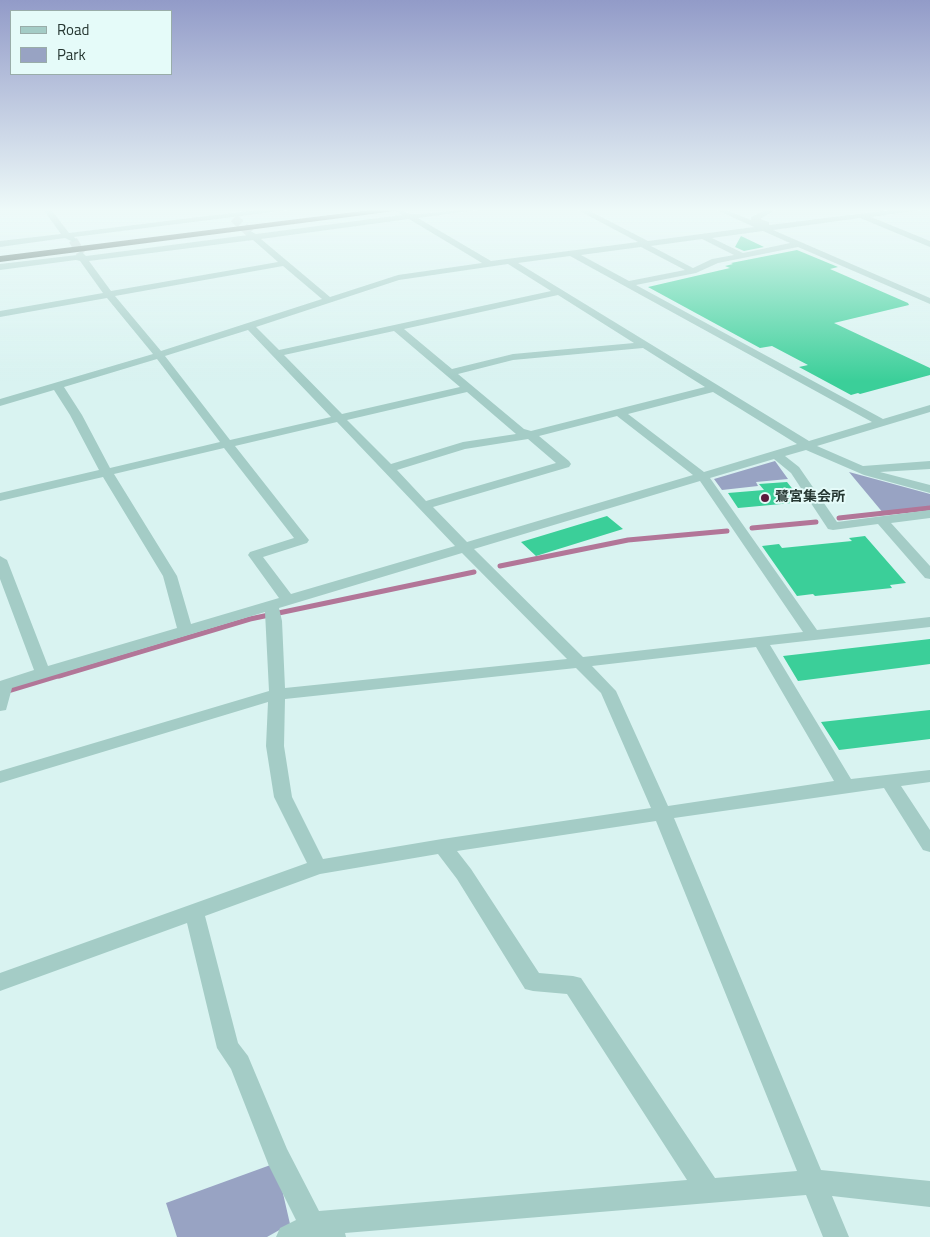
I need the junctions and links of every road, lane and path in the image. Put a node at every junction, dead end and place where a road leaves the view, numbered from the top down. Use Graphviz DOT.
graph roads {
  1 [pos="90,266"];
  2 [pos="276,266"];
  3 [pos="288,266"];
  4 [pos="479,266"];
  5 [pos="517,266"];
  6 [pos="594,266"];
  7 [pos="683,266"];
  8 [pos="705,266"];
  9 [pos="852,266"];
  10 [pos="693,271"];
  11 [pos="628,284"];
  12 [pos="559,292"];
  13 [pos="110,294"];
  14 [pos="927,297"];
  15 [pos="328,300"];
  16 [pos="0,314"];
  17 [pos="250,326"];
  18 [pos="397,328"];
  19 [pos="644,345"];
  20 [pos="277,353"];
  21 [pos="159,355"];
  22 [pos="451,372"];
  23 [pos="58,387"];
  24 [pos="469,388"];
  25 [pos="714,388"];
  26 [pos="0,402"];
  27 [pos="930,408"];
  28 [pos="620,413"];
  29 [pos="338,418"];
  30 [pos="882,424"];
  31 [pos="530,435"];
  32 [pos="226,444"];
  33 [pos="810,447"];
  34 [pos="777,456"];
  35 [pos="930,465"];
  36 [pos="388,468"];
  37 [pos="858,469"];
  38 [pos="106,472"];
  39 [pos="704,478"];
  40 [pos="930,489"];
  41 [pos="0,497"];
  42 [pos="425,506"];
  43 [pos="930,514"];
  44 [pos="881,520"];
  45 [pos="465,548"];
  46 [pos="0,560"];
  47 [pos="930,575"];
  48 [pos="288,600"];
  49 [pos="273,611"];
  50 [pos="930,622"];
  51 [pos="185,630"];
  52 [pos="812,634"];
  53 [pos="760,641"];
  54 [pos="577,661"];
  55 [pos="43,673"];
  56 [pos="2,693"];
  57 [pos="277,694"];
  58 [pos="930,776"];
  59 [pos="0,777"];
  60 [pos="889,782"];
  61 [pos="846,786"];
  62 [pos="663,815"];
  63 [pos="930,845"];
  64 [pos="442,846"];
  65 [pos="318,867"];
  66 [pos="194,912"];
  67 [pos="0,982"];
  68 [pos="813,1182"];
  69 [pos="709,1191"];
  70 [pos="930,1194"];
  71 [pos="324,1228"];
  72 [pos="289,1237"];
  73 [pos="836,1237"];
  1 -- 13 [label="street"];
  2 -- 13 [label="street"];
  3 -- 15 [label="street"];
  4 -- 15 [label="street"];
  5 -- 12 [label="street"];
  6 -- 11 [label="street"];
  7 -- 10 [label="street"];
  8 -- 10 [label="street"];
  9 -- 14 [label="street"];
  10 -- 11 [label="street"];
  11 -- 30 [label="street"];
  12 -- 18 [label="street"];
  12 -- 19 [label="street"];
  13 -- 16 [label="street"];
  13 -- 21 [label="street"];
  15 -- 17 [label="street"];
  17 -- 20 [label="street"];
  17 -- 21 [label="street"];
  18 -- 20 [label="street"];
  18 -- 22 [label="street"];
  19 -- 22 [label="street"];
  19 -- 25 [label="street"];
  20 -- 29 [label="street"];
  21 -- 23 [label="street"];
  21 -- 32 [label="street"];
  22 -- 24 [label="street"];
  23 -- 26 [label="street"];
  23 -- 38 [label="street"];
  24 -- 29 [label="street"];
  24 -- 31 [label="street"];
  25 -- 28 [label="street"];
  25 -- 33 [label="street"];
  27 -- 30 [label="street"];
  28 -- 31 [label="street"];
  28 -- 39 [label="street"];
  29 -- 32 [label="street"];
  29 -- 36 [label="street"];
  30 -- 33 [label="street"];
  31 -- 36 [label="street"];
  31 -- 42 [label="street"];
  32 -- 38 [label="street"];
  32 -- 48 [label="street"];
  33 -- 34 [label="street"];
  33 -- 37 [label="street"];
  34 -- 39 [label="street"];
  34 -- 44 [label="street"];
  35 -- 37 [label="street"];
  36 -- 42 [label="street"];
  37 -- 40 [label="street"];
  38 -- 41 [label="street"];
  38 -- 51 [label="street"];
  39 -- 45 [label="street"];
  39 -- 52 [label="street"];
  42 -- 45 [label="street"];
  43 -- 44 [label="street"];
  44 -- 47 [label="street"];
  45 -- 48 [label="street"];
  45 -- 54 [label="street"];
  46 -- 55 [label="street"];
  48 -- 49 [label="street"];
  49 -- 51 [label="street"];
  49 -- 57 [label="street"];
  50 -- 52 [label="street"];
  51 -- 55 [label="street"];
  52 -- 53 [label="street"];
  53 -- 54 [label="street"];
  53 -- 61 [label="street"];
  54 -- 57 [label="street"];
  54 -- 62 [label="street"];
  55 -- 56 [label="street"];
  57 -- 59 [label="street"];
  57 -- 65 [label="street"];
  58 -- 60 [label="street"];
  60 -- 61 [label="street"];
  60 -- 63 [label="street"];
  61 -- 62 [label="street"];
  62 -- 64 [label="street"];
  62 -- 68 [label="street"];
  64 -- 65 [label="street"];
  64 -- 69 [label="street"];
  65 -- 66 [label="street"];
  66 -- 67 [label="street"];
  66 -- 71 [label="street"];
  68 -- 69 [label="street"];
  68 -- 70 [label="street"];
  68 -- 73 [label="street"];
  69 -- 71 [label="street"];
  71 -- 72 [label="street"];
}
